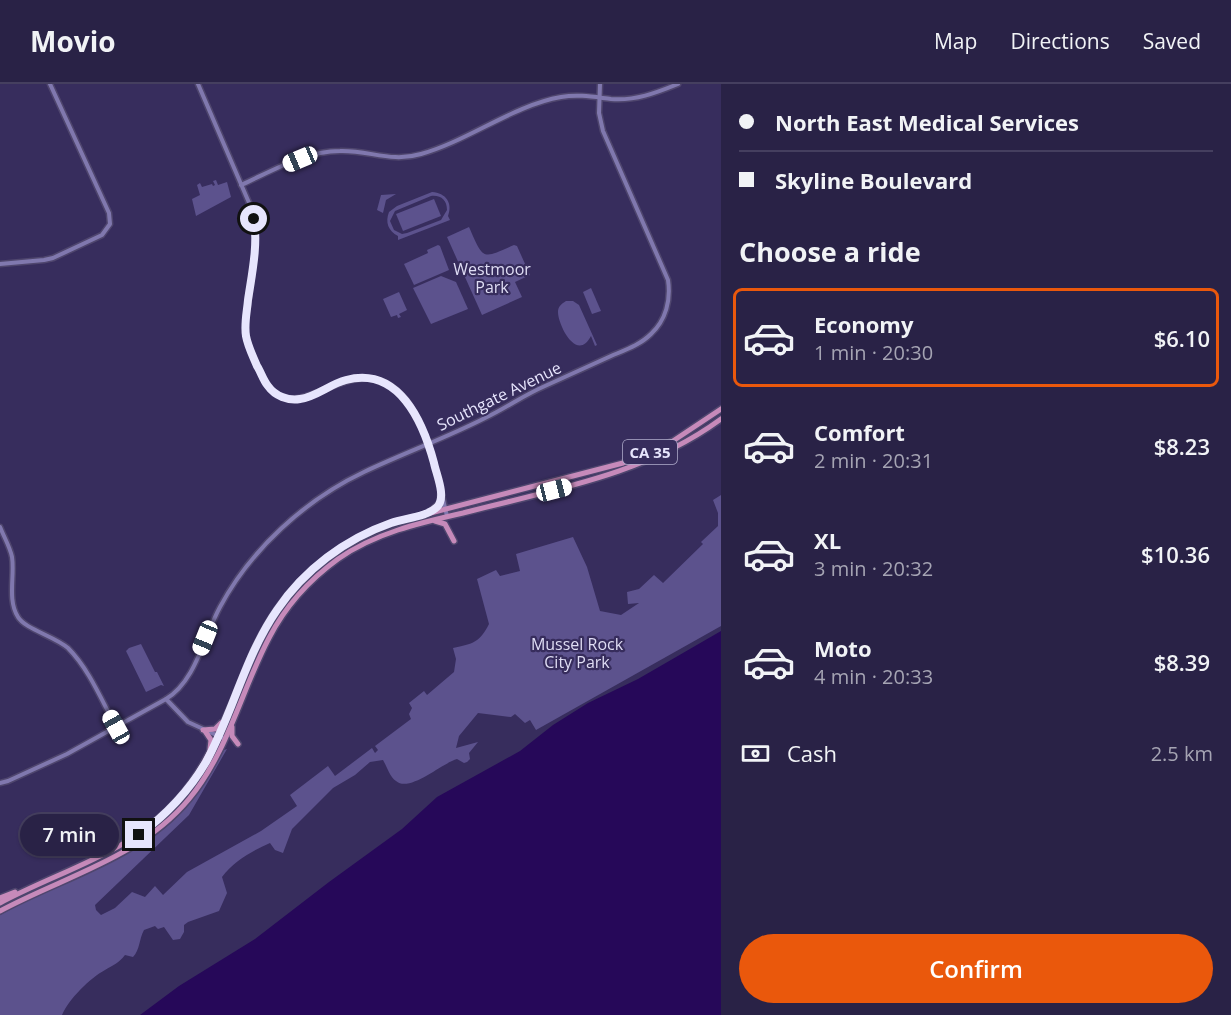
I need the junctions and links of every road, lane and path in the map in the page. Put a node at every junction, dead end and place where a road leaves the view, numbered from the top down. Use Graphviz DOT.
graph roads {
  1 [pos="50,84"];
  2 [pos="198,84"];
  3 [pos="600,84"];
  4 [pos="678,84"];
  5 [pos="599,97"];
  6 [pos="241,184"];
  7 [pos="0,264"];
  8 [pos="721,409"];
  9 [pos="721,419"];
  10 [pos="428,444"];
  11 [pos="441,491"];
  12 [pos="445,509"];
  13 [pos="423,514"];
  14 [pos="447,516"];
  15 [pos="421,523"];
  16 [pos="0,527"];
  17 [pos="454,541"];
  18 [pos="166,699"];
  19 [pos="228,712"];
  20 [pos="237,713"];
  21 [pos="116,727"];
  22 [pos="203,730"];
  23 [pos="218,736"];
  24 [pos="225,739"];
  25 [pos="207,760"];
  26 [pos="214,763"];
  27 [pos="0,783"];
  28 [pos="45,881"];
  29 [pos="0,898"];
  30 [pos="0,903"];
  31 [pos="0,911"];
  1 -- 7 [label="street"];
  2 -- 6 [label="street"];
  3 -- 5 [label="street, Southgate Avenue"];
  4 -- 5 [label="street"];
  5 -- 6 [label="street"];
  5 -- 10 [label="street, Southgate Avenue"];
  6 -- 10 [label="street"];
  8 -- 12 [label="main road, CA 35"];
  9 -- 14 [label="main road, CA 35"];
  10 -- 11 [label="street"];
  10 -- 18 [label="street, Southgate Avenue"];
  11 -- 12 [label="street"];
  11 -- 13 [label="main road"];
  12 -- 13 [label="main road, CA 35"];
  12 -- 14 [label="street"];
  13 -- 19 [label="main road, CA 35"];
  14 -- 15 [label="main road, CA 35"];
  15 -- 17 [label="main road"];
  15 -- 20 [label="main road, CA 35"];
  16 -- 21 [label="street"];
  18 -- 21 [label="street, Southgate Avenue"];
  18 -- 22 [label="street"];
  19 -- 22 [label="main road"];
  19 -- 23 [label="main road, CA 35"];
  20 -- 24 [label="main road, CA 35"];
  20 -- 26 [label="main road"];
  21 -- 27 [label="street, Southgate Avenue"];
  22 -- 23 [label="street"];
  22 -- 25 [label="main road"];
  23 -- 24 [label="street"];
  23 -- 25 [label="main road, CA 35"];
  24 -- 26 [label="main road, CA 35"];
  25 -- 28 [label="main road, CA 35"];
  26 -- 31 [label="main road, CA 35"];
  28 -- 29 [label="main road"];
  28 -- 30 [label="main road, CA 35"];
}
